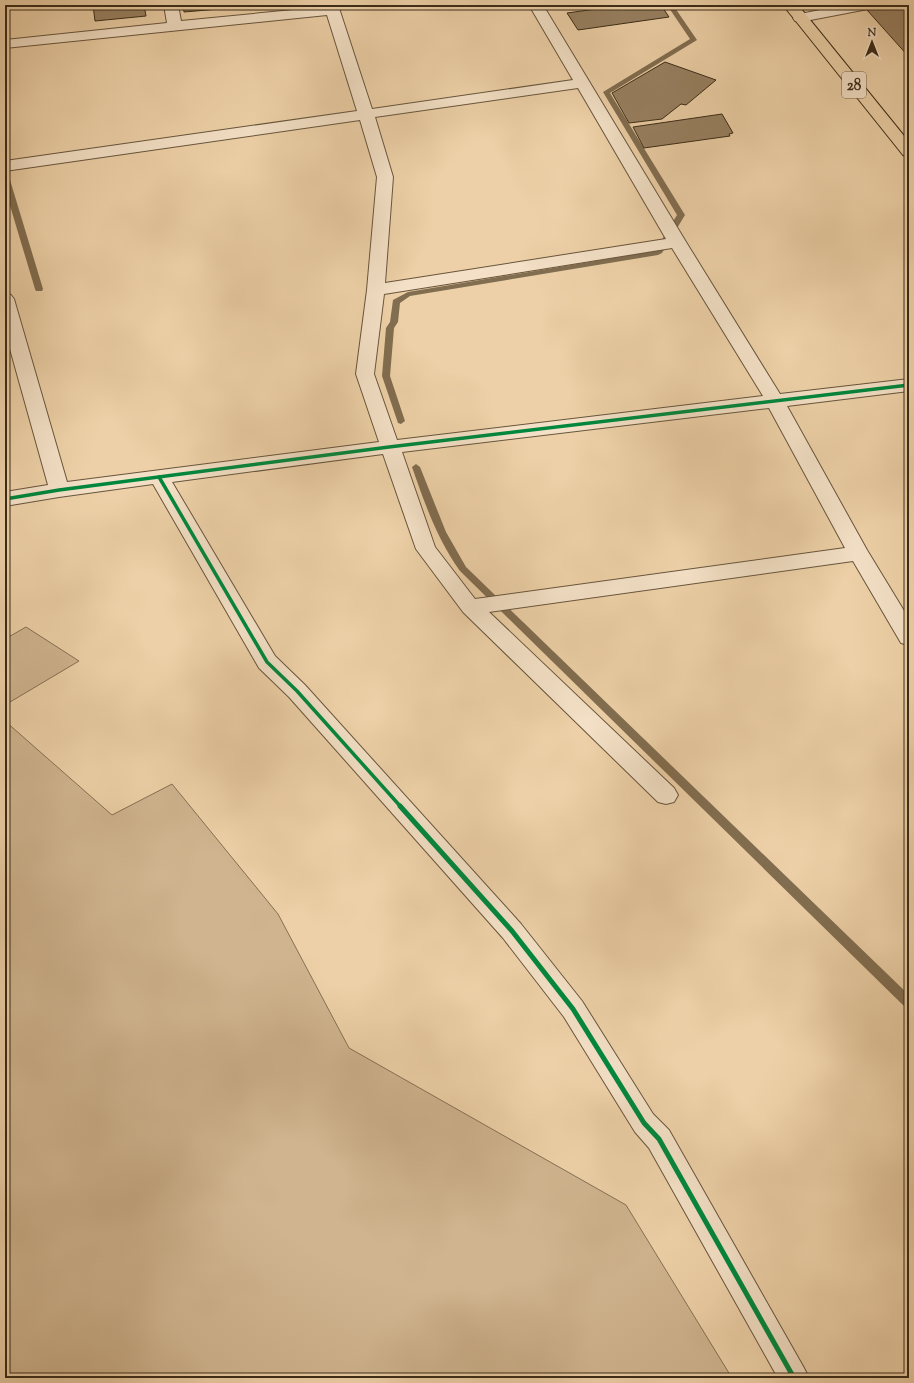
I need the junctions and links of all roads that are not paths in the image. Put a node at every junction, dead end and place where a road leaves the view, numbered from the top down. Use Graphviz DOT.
graph roads {
  1 [pos="171,5"];
  2 [pos="536,5"];
  3 [pos="790,5"];
  4 [pos="868,5"];
  5 [pos="332,8"];
  6 [pos="800,18"];
  7 [pos="175,26"];
  8 [pos="5,44"];
  9 [pos="582,83"];
  10 [pos="366,114"];
  11 [pos="909,152"];
  12 [pos="5,166"];
  13 [pos="677,242"];
  14 [pos="376,290"];
  15 [pos="5,298"];
  16 [pos="909,385"];
  17 [pos="775,401"];
  18 [pos="389,447"];
  19 [pos="158,477"];
  20 [pos="59,490"];
  21 [pos="5,499"];
  22 [pos="858,553"];
  23 [pos="470,607"];
  24 [pos="909,637"];
  25 [pos="666,795"];
  26 [pos="794,1378"];
  1 -- 7 [label="street"];
  2 -- 9 [label="street"];
  3 -- 6 [label="main road, 28"];
  4 -- 6 [label="street"];
  5 -- 7 [label="street"];
  5 -- 10 [label="street"];
  6 -- 11 [label="main road, 28"];
  7 -- 8 [label="street"];
  9 -- 10 [label="street"];
  9 -- 13 [label="street"];
  10 -- 12 [label="street"];
  10 -- 14 [label="street"];
  13 -- 14 [label="street"];
  13 -- 17 [label="street"];
  14 -- 18 [label="street"];
  15 -- 20 [label="street"];
  16 -- 17 [label="street"];
  17 -- 18 [label="street"];
  17 -- 22 [label="street"];
  18 -- 19 [label="street"];
  18 -- 23 [label="street"];
  19 -- 20 [label="street"];
  19 -- 26 [label="street"];
  20 -- 21 [label="street"];
  22 -- 23 [label="street"];
  22 -- 24 [label="street"];
  23 -- 25 [label="street"];
}
